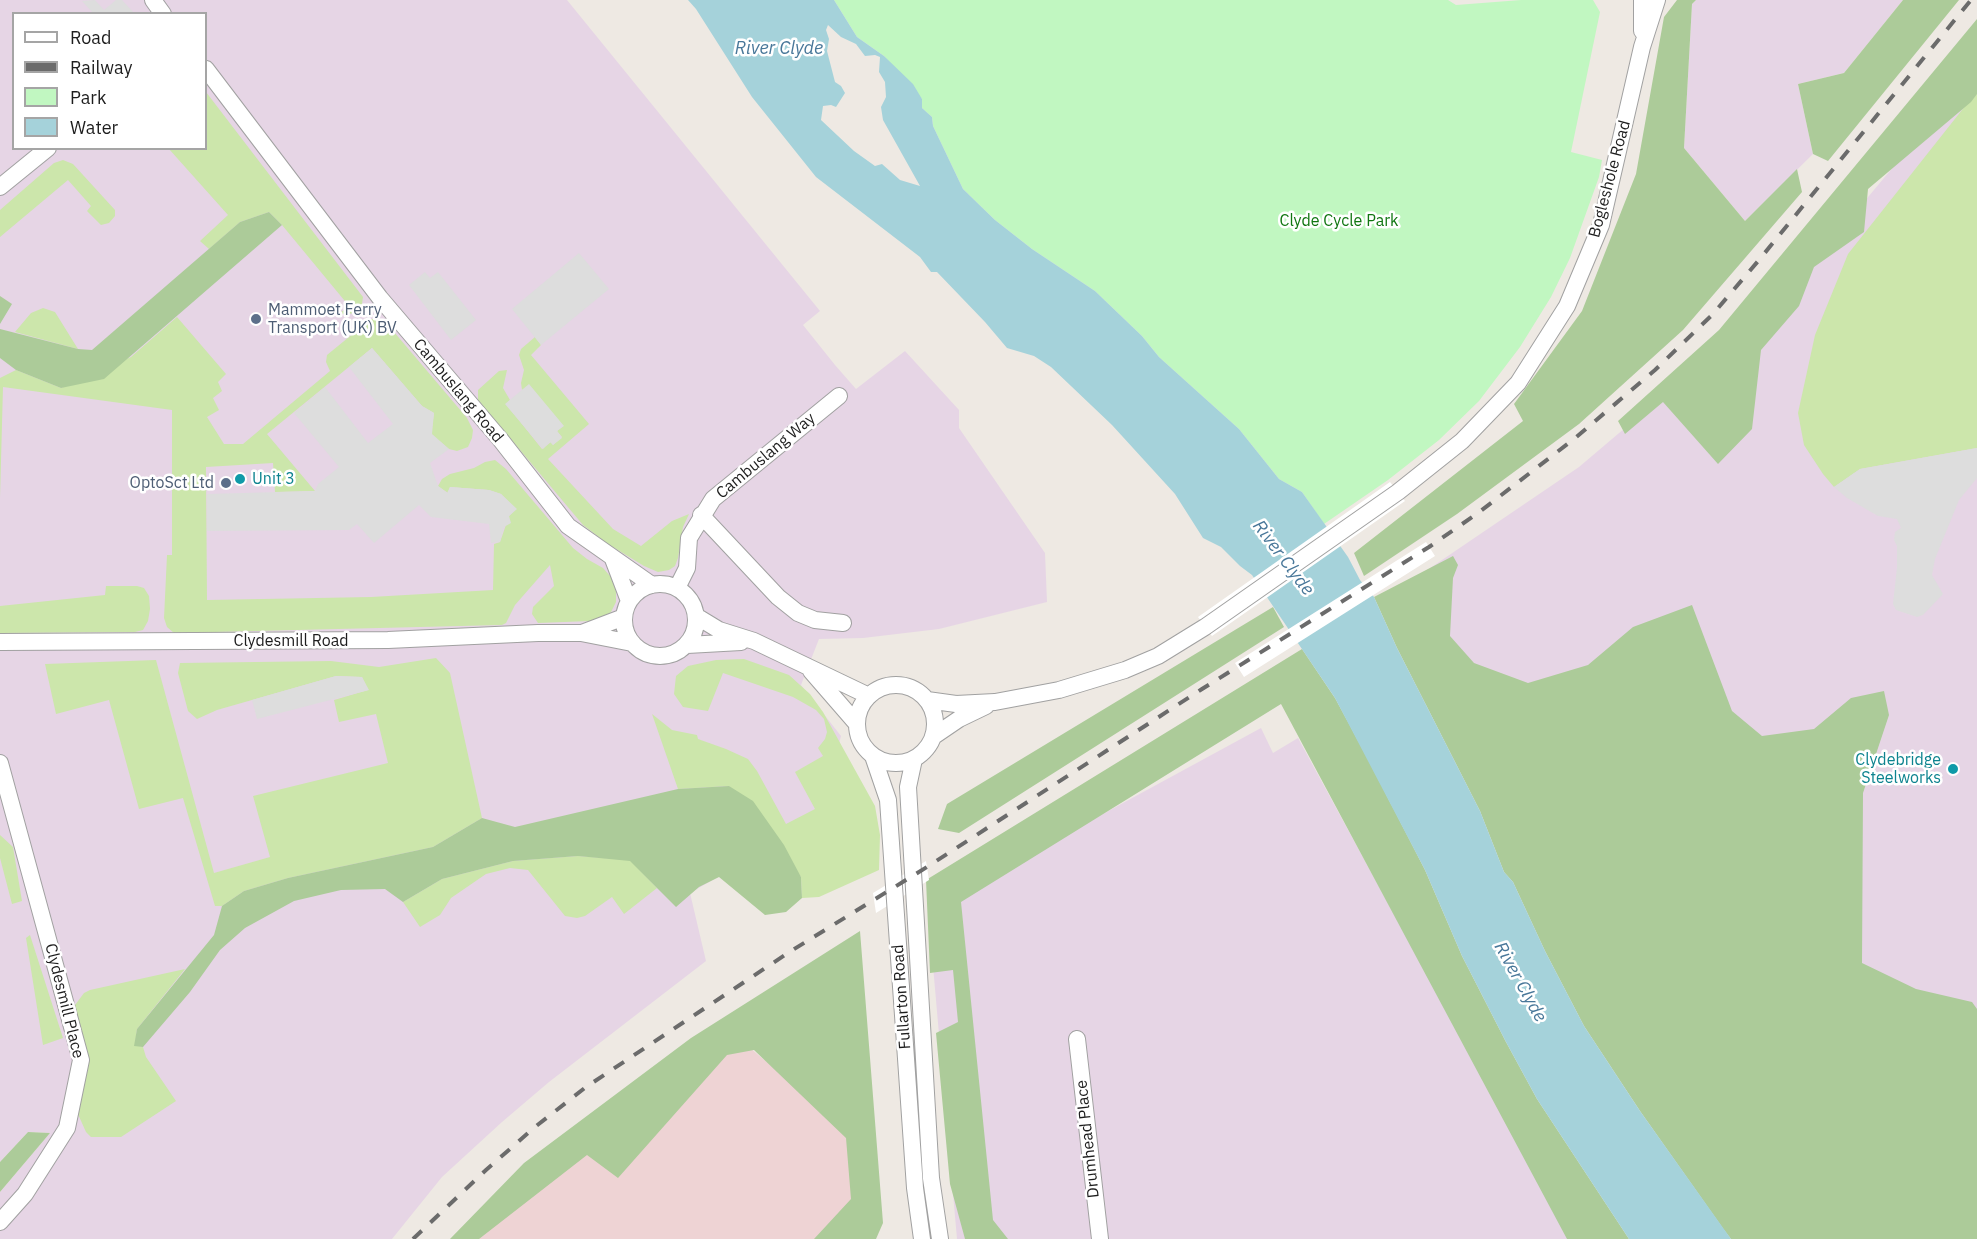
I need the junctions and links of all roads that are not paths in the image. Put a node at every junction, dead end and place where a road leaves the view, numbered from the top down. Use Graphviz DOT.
graph roads {
  1 [pos="1642,0"];
  2 [pos="1657,0"];
  3 [pos="1642,47"];
  4 [pos="207,70"];
  5 [pos="46,150"];
  6 [pos="0,187"];
  7 [pos="839,396"];
  8 [pos="701,515"];
  9 [pos="613,559"];
  10 [pos="652,585"];
  11 [pos="677,588"];
  12 [pos="630,601"];
  13 [pos="696,616"];
  14 [pos="624,617"];
  15 [pos="843,623"];
  16 [pos="581,633"];
  17 [pos="754,641"];
  18 [pos="0,642"];
  19 [pos="632,643"];
  20 [pos="687,645"];
  21 [pos="806,666"];
  22 [pos="869,696"];
  23 [pos="927,700"];
  24 [pos="995,702"];
  25 [pos="857,724"];
  26 [pos="934,736"];
  27 [pos="873,756"];
  28 [pos="914,759"];
  29 [pos="0,763"];
  30 [pos="1077,1039"];
  31 [pos="0,1222"];
  32 [pos="922,1239"];
  33 [pos="940,1239"];
  34 [pos="1100,1239"];
  1 -- 3 [label="street, Bogleshole Road"];
  2 -- 3 [label="street, Bogleshole Road"];
  3 -- 24 [label="street, Bogleshole Road"];
  4 -- 9 [label="street, Cambuslang Road"];
  5 -- 6 [label="street"];
  7 -- 8 [label="street, Cambuslang Way"];
  8 -- 11 [label="street, Cambuslang Way"];
  8 -- 15 [label="street"];
  9 -- 10 [label="street, Cambuslang Road"];
  9 -- 12 [label="street"];
  10 -- 11 [label="street"];
  10 -- 12 [label="street"];
  11 -- 13 [label="street"];
  12 -- 14 [label="street"];
  13 -- 17 [label="street"];
  13 -- 20 [label="street"];
  14 -- 16 [label="street, Clydesmill Road"];
  14 -- 19 [label="street"];
  16 -- 18 [label="street, Clydesmill Road"];
  16 -- 19 [label="street, Clydesmill Road"];
  17 -- 20 [label="street"];
  17 -- 21 [label="street"];
  19 -- 20 [label="street"];
  21 -- 22 [label="street"];
  21 -- 25 [label="street"];
  22 -- 23 [label="street"];
  22 -- 25 [label="street"];
  23 -- 24 [label="street"];
  23 -- 26 [label="street"];
  24 -- 26 [label="street"];
  25 -- 27 [label="street"];
  26 -- 28 [label="street"];
  27 -- 28 [label="street"];
  27 -- 32 [label="street, Fullarton Road"];
  28 -- 33 [label="street, Fullarton Road"];
  29 -- 31 [label="street, Clydesmill Place"];
  30 -- 34 [label="street, Drumhead Place"];
}
